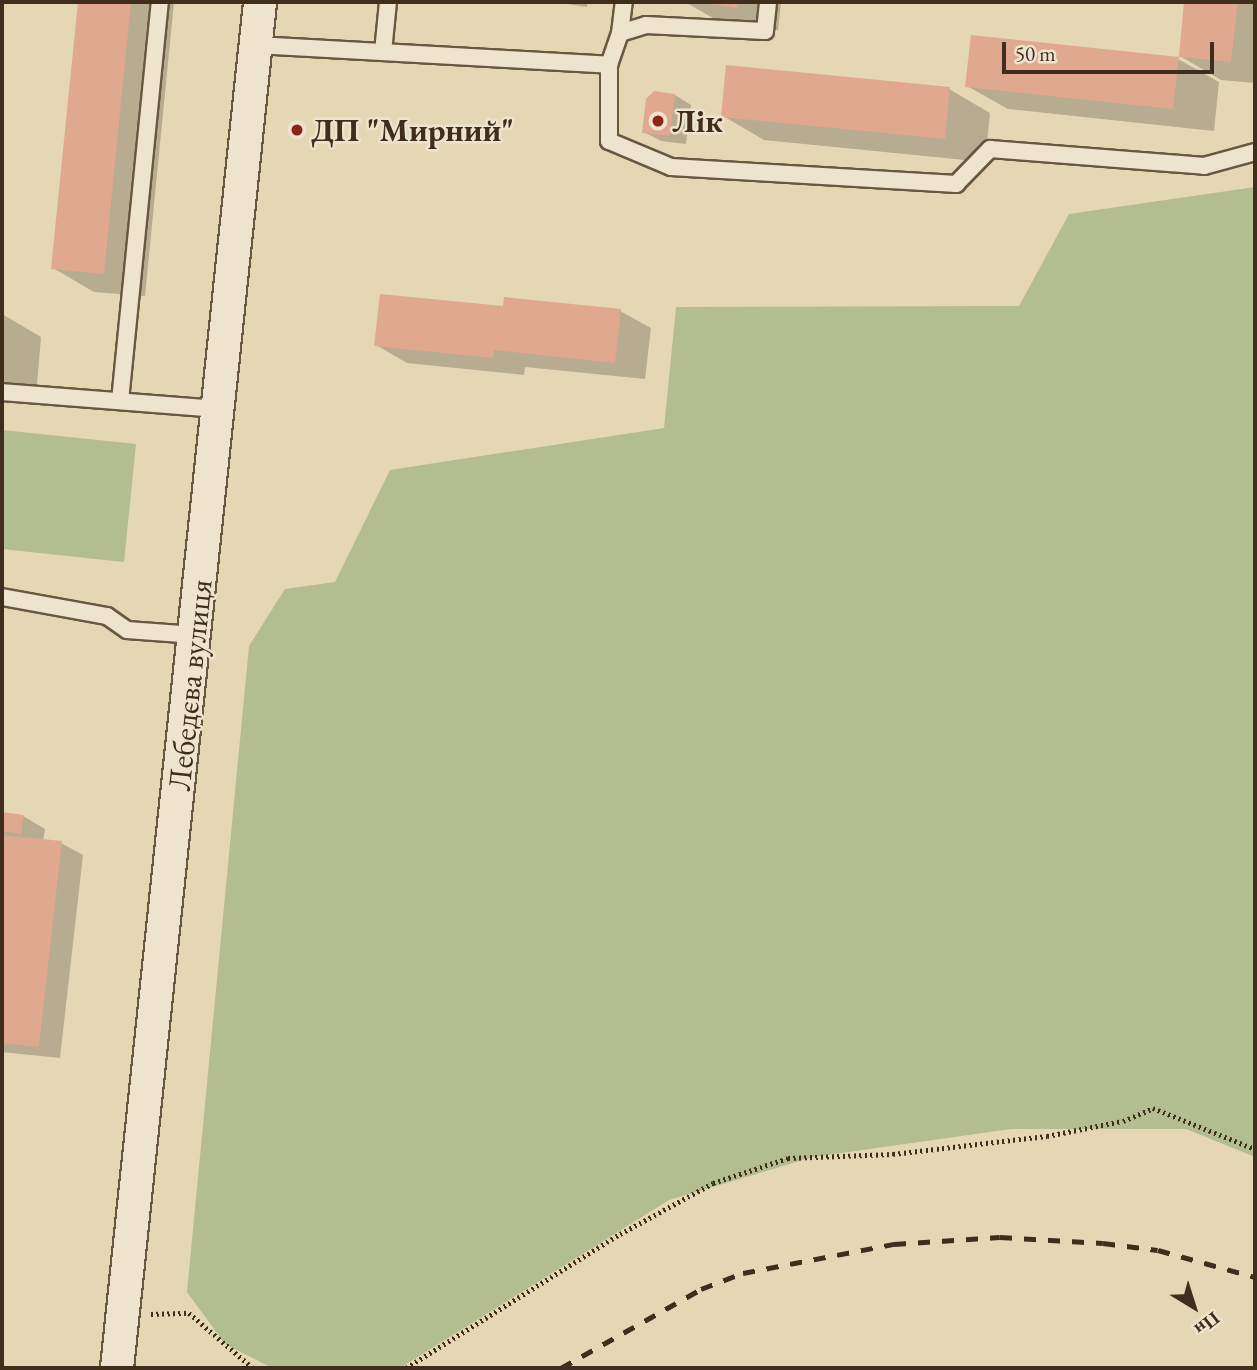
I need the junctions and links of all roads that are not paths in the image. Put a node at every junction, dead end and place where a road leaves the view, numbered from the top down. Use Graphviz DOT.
graph roads {
  1 [pos="160,2"];
  2 [pos="260,2"];
  3 [pos="388,2"];
  4 [pos="624,2"];
  5 [pos="768,2"];
  6 [pos="620,33"];
  7 [pos="256,45"];
  8 [pos="383,52"];
  9 [pos="610,65"];
  10 [pos="1255,152"];
  11 [pos="2,392"];
  12 [pos="120,401"];
  13 [pos="219,409"];
  14 [pos="2,597"];
  15 [pos="195,635"];
  16 [pos="117,1368"];
  1 -- 12 [label="lane"];
  2 -- 7 [label="street, Лебедєва вулиця"];
  3 -- 8 [label="lane"];
  4 -- 6 [label="lane"];
  5 -- 6 [label="lane"];
  6 -- 9 [label="lane"];
  7 -- 8 [label="lane"];
  7 -- 13 [label="street, Лебедєва вулиця"];
  8 -- 9 [label="lane"];
  9 -- 10 [label="lane"];
  11 -- 12 [label="lane"];
  12 -- 13 [label="lane"];
  13 -- 15 [label="street, Лебедєва вулиця"];
  14 -- 15 [label="lane"];
  15 -- 16 [label="street, Лебедєва вулиця"];
}
